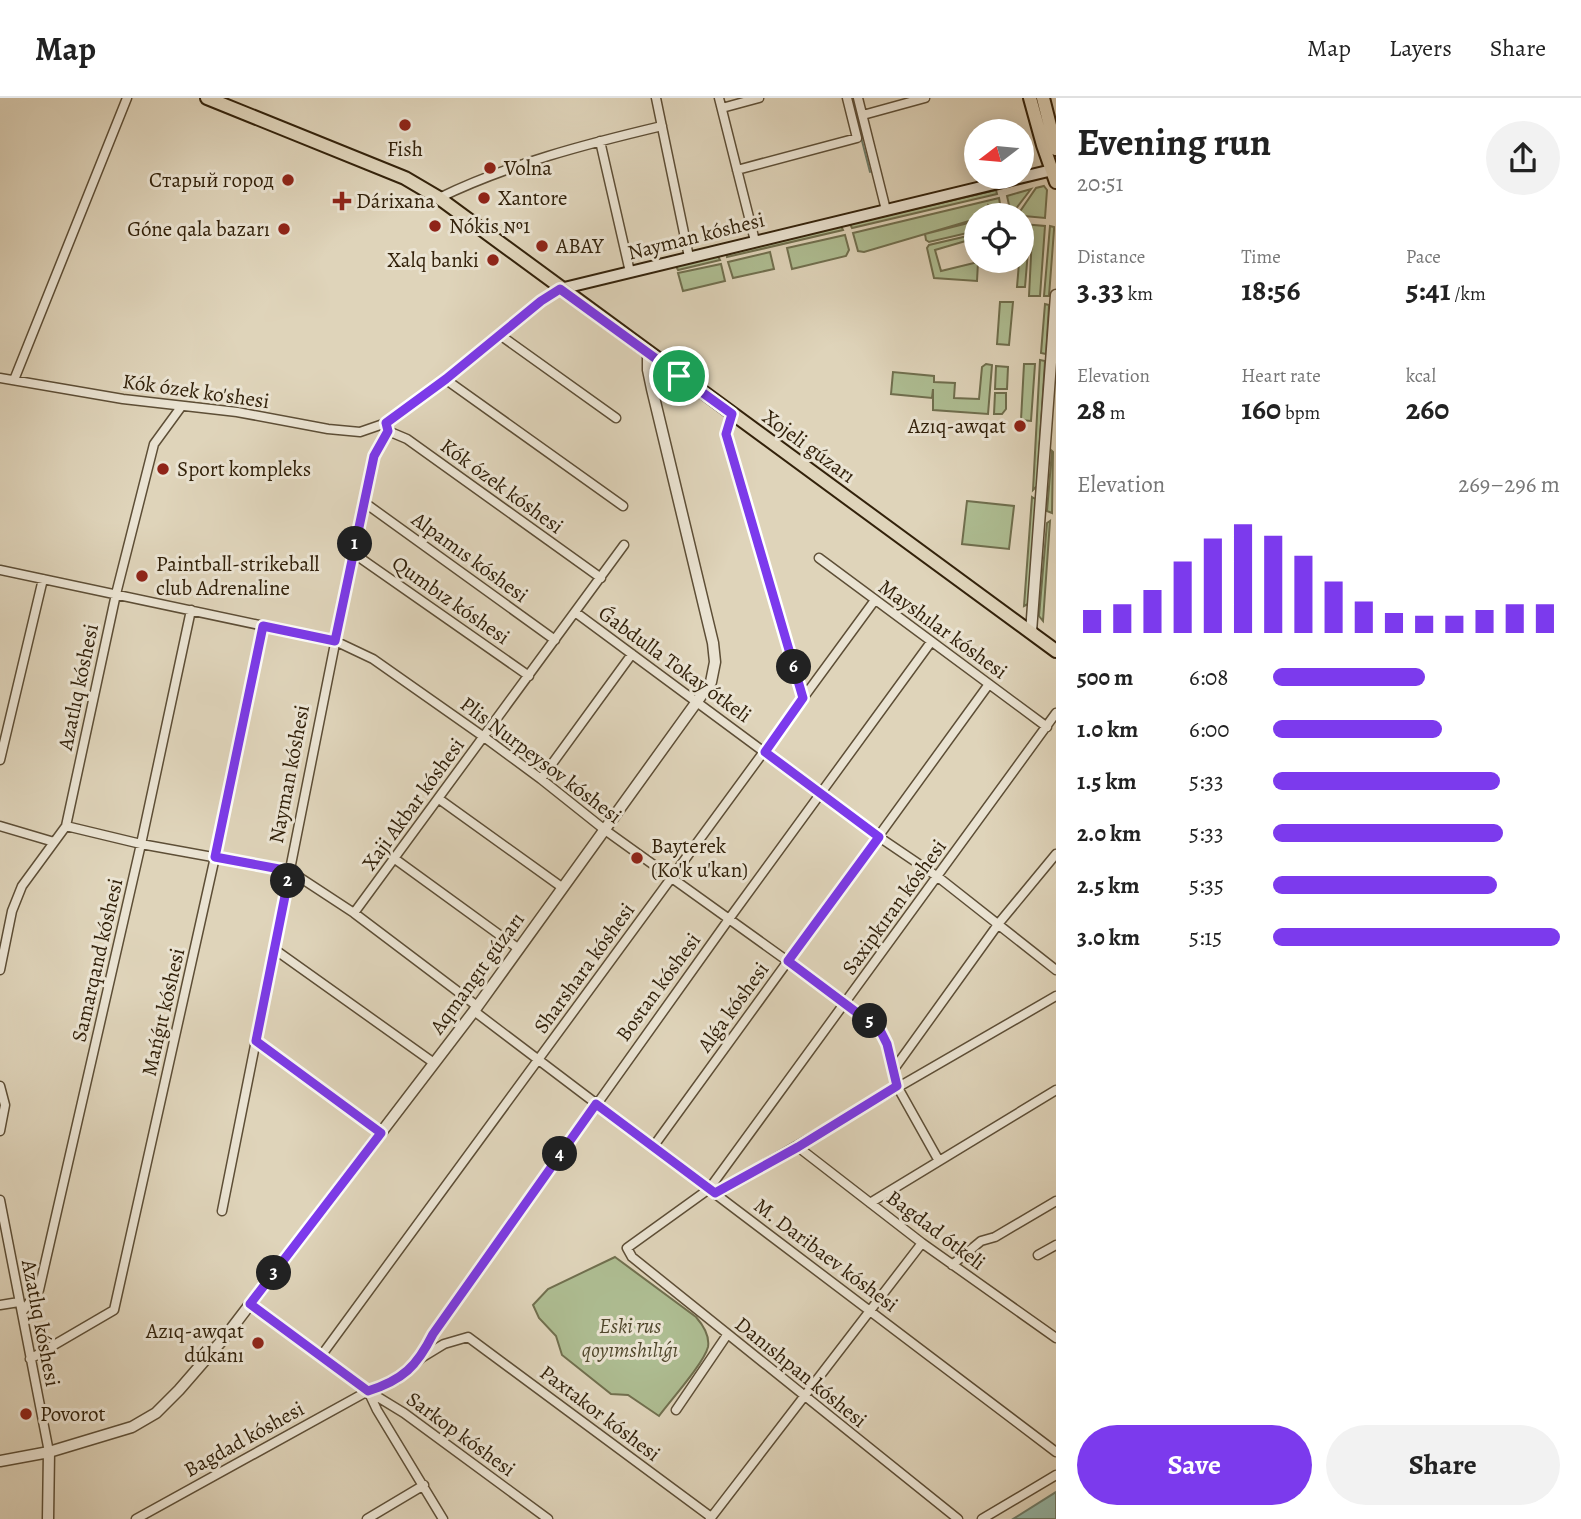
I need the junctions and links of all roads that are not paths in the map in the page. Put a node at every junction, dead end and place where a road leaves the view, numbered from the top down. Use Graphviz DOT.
graph roads {
  1 [pos="127,98"];
  2 [pos="207,98"];
  3 [pos="656,98"];
  4 [pos="719,98"];
  5 [pos="759,98"];
  6 [pos="847,98"];
  7 [pos="858,98"];
  8 [pos="924,98"];
  9 [pos="1030,98"];
  10 [pos="1043,98"];
  11 [pos="224,101"];
  12 [pos="722,108"];
  13 [pos="863,115"];
  14 [pos="662,126"];
  15 [pos="600,141"];
  16 [pos="1056,149"];
  17 [pos="737,170"];
  18 [pos="1054,174"];
  19 [pos="439,198"];
  20 [pos="886,209"];
  21 [pos="755,241"];
  22 [pos="689,257"];
  23 [pos="630,272"];
  24 [pos="560,289"];
  25 [pos="1056,295"];
  26 [pos="500,335"];
  27 [pos="649,353"];
  28 [pos="0,377"];
  29 [pos="446,379"];
  30 [pos="14,380"];
  31 [pos="181,407"];
  32 [pos="732,414"];
  33 [pos="617,418"];
  34 [pos="387,427"];
  35 [pos="365,503"];
  36 [pos="623,506"];
  37 [pos="624,545"];
  38 [pos="353,553"];
  39 [pos="819,558"];
  40 [pos="0,570"];
  41 [pos="601,578"];
  42 [pos="43,579"];
  43 [pos="116,594"];
  44 [pos="875,600"];
  45 [pos="191,610"];
  46 [pos="575,612"];
  47 [pos="263,626"];
  48 [pos="1031,632"];
  49 [pos="555,640"];
  50 [pos="335,641"];
  51 [pos="932,642"];
  52 [pos="1056,650"];
  53 [pos="632,654"];
  54 [pos="529,676"];
  55 [pos="989,684"];
  56 [pos="803,698"];
  57 [pos="699,703"];
  58 [pos="1056,713"];
  59 [pos="1047,727"];
  60 [pos="484,737"];
  61 [pos="765,752"];
  62 [pos="0,760"];
  63 [pos="541,779"];
  64 [pos="821,794"];
  65 [pos="439,799"];
  66 [pos="66,826"];
  67 [pos="0,827"];
  68 [pos="605,830"];
  69 [pos="879,837"];
  70 [pos="54,842"];
  71 [pos="141,844"];
  72 [pos="1056,854"];
  73 [pos="215,857"];
  74 [pos="395,859"];
  75 [pos="290,871"];
  76 [pos="673,877"];
  77 [pos="938,877"];
  78 [pos="563,888"];
  79 [pos="354,913"];
  80 [pos="729,919"];
  81 [pos="999,923"];
  82 [pos="274,949"];
  83 [pos="519,949"];
  84 [pos="788,961"];
  85 [pos="0,970"];
  86 [pos="1056,970"];
  87 [pos="1056,996"];
  88 [pos="846,1003"];
  89 [pos="476,1009"];
  90 [pos="256,1041"];
  91 [pos="538,1060"];
  92 [pos="434,1063"];
  93 [pos="894,1069"];
  94 [pos="0,1086"];
  95 [pos="897,1086"];
  96 [pos="1056,1090"];
  97 [pos="596,1104"];
  98 [pos="0,1131"];
  99 [pos="381,1133"];
  100 [pos="653,1147"];
  101 [pos="798,1147"];
  102 [pos="939,1161"];
  103 [pos="712,1191"];
  104 [pos="0,1200"];
  105 [pos="1056,1201"];
  106 [pos="870,1203"];
  107 [pos="222,1211"];
  108 [pos="2,1229"];
  109 [pos="922,1243"];
  110 [pos="1056,1245"];
  111 [pos="1038,1255"];
  112 [pos="952,1265"];
  113 [pos="19,1302"];
  114 [pos="250,1304"];
  115 [pos="0,1305"];
  116 [pos="872,1311"];
  117 [pos="22,1312"];
  118 [pos="727,1335"];
  119 [pos="1056,1338"];
  120 [pos="321,1356"];
  121 [pos="421,1358"];
  122 [pos="30,1359"];
  123 [pos="368,1391"];
  124 [pos="805,1398"];
  125 [pos="676,1410"];
  126 [pos="49,1452"];
  127 [pos="1056,1452"];
  128 [pos="0,1461"];
  129 [pos="1056,1475"];
  130 [pos="424,1485"];
  131 [pos="710,1518"];
  132 [pos="48,1519"];
  133 [pos="136,1519"];
  134 [pos="367,1519"];
  135 [pos="443,1519"];
  136 [pos="548,1519"];
  137 [pos="958,1519"];
  138 [pos="982,1519"];
  1 -- 30 [label="street"];
  2 -- 11 [label="main road, Xojeli gúzarı"];
  3 -- 14 [label="street"];
  4 -- 12 [label="street"];
  5 -- 12 [label="street"];
  6 -- 17 [label="street"];
  7 -- 13 [label="street"];
  8 -- 13 [label="street"];
  9 -- 18 [label="main road"];
  10 -- 16 [label="main road"];
  11 -- 19 [label="main road, Xojeli gúzarı"];
  12 -- 17 [label="street"];
  13 -- 20 [label="street"];
  14 -- 15 [label="street"];
  14 -- 22 [label="street"];
  15 -- 19 [label="street"];
  15 -- 23 [label="street"];
  17 -- 21 [label="street"];
  18 -- 20 [label="main road, Nayman kóshesi"];
  19 -- 24 [label="main road, Xojeli gúzarı"];
  20 -- 21 [label="main road, Nayman kóshesi"];
  21 -- 22 [label="main road, Nayman kóshesi"];
  22 -- 23 [label="main road, Nayman kóshesi"];
  23 -- 24 [label="main road, Nayman kóshesi"];
  24 -- 26 [label="street, Nayman kóshesi"];
  24 -- 27 [label="main road, Xojeli gúzarı"];
  25 -- 48 [label="street"];
  26 -- 29 [label="street, Nayman kóshesi"];
  26 -- 33 [label="street"];
  27 -- 32 [label="main road, Xojeli gúzarı"];
  27 -- 57 [label="street, Aqmangıt gúzarı"];
  28 -- 30 [label="street, Kók ózek ko'shesi"];
  29 -- 34 [label="street, Nayman kóshesi"];
  29 -- 36 [label="street"];
  30 -- 31 [label="street, Kók ózek ko'shesi"];
  31 -- 34 [label="street, Kók ózek ko'shesi"];
  31 -- 43 [label="street, Azatlıq kóshesi"];
  32 -- 48 [label="main road, Xojeli gúzarı"];
  32 -- 56 [label="street"];
  34 -- 35 [label="street, Nayman kóshesi"];
  34 -- 41 [label="street, Kók ózek kóshesi"];
  35 -- 38 [label="street, Nayman kóshesi"];
  35 -- 49 [label="street, Alpamıs kóshesi"];
  37 -- 41 [label="street, Xaji Akbar kóshesi"];
  38 -- 50 [label="street, Nayman kóshesi"];
  38 -- 54 [label="street, Qumbız kóshesi"];
  39 -- 44 [label="street, Mayshılar kóshesi"];
  40 -- 42 [label="street, Plis Nurpeysov kóshesi"];
  41 -- 46 [label="street, Xaji Akbar kóshesi"];
  42 -- 43 [label="street, Plis Nurpeysov kóshesi"];
  42 -- 62 [label="street"];
  43 -- 45 [label="street, Plis Nurpeysov kóshesi"];
  43 -- 66 [label="street, Azatlıq kóshesi"];
  44 -- 51 [label="street, Mayshılar kóshesi"];
  44 -- 56 [label="street, Sharshara kóshesi"];
  45 -- 47 [label="street, Plis Nurpeysov kóshesi"];
  45 -- 71 [label="street, Samarqand kóshesi"];
  46 -- 49 [label="street, Xaji Akbar kóshesi"];
  46 -- 53 [label="street, Ǵabdulla Tokay ótkeli"];
  47 -- 50 [label="street, Plis Nurpeysov kóshesi"];
  47 -- 73 [label="street, Mańǵıt kóshesi"];
  48 -- 52 [label="main road, Xojeli gúzarı"];
  49 -- 54 [label="street, Xaji Akbar kóshesi"];
  50 -- 60 [label="street, Plis Nurpeysov kóshesi"];
  50 -- 75 [label="street, Nayman kóshesi"];
  51 -- 55 [label="street, Mayshılar kóshesi"];
  51 -- 64 [label="street, Bostan kóshesi"];
  53 -- 57 [label="street, Ǵabdulla Tokay ótkeli"];
  53 -- 63 [label="street"];
  54 -- 60 [label="street, Xaji Akbar kóshesi"];
  55 -- 59 [label="street, Mayshılar kóshesi"];
  55 -- 69 [label="street, Alǵa kóshesi"];
  56 -- 61 [label="street, Sharshara kóshesi"];
  57 -- 61 [label="street, Ǵabdulla Tokay ótkeli"];
  57 -- 68 [label="street, Aqmangıt gúzarı"];
  58 -- 59 [label="street, Saxipkıran kóshesi"];
  59 -- 77 [label="street, Saxipkıran kóshesi"];
  60 -- 63 [label="street, Plis Nurpeysov kóshesi"];
  60 -- 65 [label="street, Xaji Akbar kóshesi"];
  61 -- 64 [label="street, Ǵabdulla Tokay ótkeli"];
  61 -- 76 [label="street, Sharshara kóshesi"];
  63 -- 68 [label="street, Plis Nurpeysov kóshesi"];
  64 -- 69 [label="street, Ǵabdulla Tokay ótkeli"];
  64 -- 80 [label="street, Bostan kóshesi"];
  65 -- 74 [label="street, Xaji Akbar kóshesi"];
  65 -- 78 [label="street"];
  66 -- 70 [label="street, Azatlıq kóshesi"];
  66 -- 71 [label="street, M. Daribaev kóshesi"];
  67 -- 70 [label="street"];
  68 -- 76 [label="street, Plis Nurpeysov kóshesi"];
  68 -- 78 [label="street, Aqmangıt gúzarı"];
  69 -- 77 [label="street, Ǵabdulla Tokay ótkeli"];
  69 -- 84 [label="street, Alǵa kóshesi"];
  70 -- 85 [label="street, Azatlıq kóshesi"];
  71 -- 73 [label="street, M. Daribaev kóshesi"];
  71 -- 117 [label="street, Samarqand kóshesi"];
  72 -- 81 [label="street"];
  73 -- 75 [label="street, M. Daribaev kóshesi"];
  73 -- 122 [label="street, Mańǵıt kóshesi"];
  74 -- 79 [label="street, Xaji Akbar kóshesi"];
  74 -- 83 [label="street"];
  75 -- 79 [label="street, M. Daribaev kóshesi"];
  75 -- 82 [label="street, Nayman kóshesi"];
  76 -- 80 [label="street, Plis Nurpeysov kóshesi"];
  76 -- 91 [label="street, Sharshara kóshesi"];
  77 -- 81 [label="street, Ǵabdulla Tokay ótkeli"];
  77 -- 88 [label="street, Saxipkıran kóshesi"];
  78 -- 83 [label="street, Aqmangıt gúzarı"];
  79 -- 89 [label="street, M. Daribaev kóshesi"];
  80 -- 84 [label="street, Plis Nurpeysov kóshesi"];
  80 -- 97 [label="street, Bostan kóshesi"];
  81 -- 86 [label="street, Ǵabdulla Tokay ótkeli"];
  81 -- 93 [label="street"];
  82 -- 90 [label="street, Nayman kóshesi"];
  82 -- 92 [label="street"];
  83 -- 89 [label="street, Aqmangıt gúzarı"];
  84 -- 88 [label="street, Plis Nurpeysov kóshesi"];
  84 -- 100 [label="street, Alǵa kóshesi"];
  87 -- 95 [label="street"];
  88 -- 93 [label="street, Plis Nurpeysov kóshesi"];
  88 -- 103 [label="street, Saxipkıran kóshesi"];
  89 -- 91 [label="street, M. Daribaev kóshesi"];
  89 -- 92 [label="street, Aqmangıt gúzarı"];
  90 -- 99 [label="street"];
  90 -- 107 [label="street, Nayman kóshesi"];
  91 -- 97 [label="street, M. Daribaev kóshesi"];
  91 -- 120 [label="street, Sharshara kóshesi"];
  92 -- 99 [label="street, Aqmangıt gúzarı"];
  93 -- 95 [label="street, Plis Nurpeysov kóshesi"];
  94 -- 98 [label="street"];
  95 -- 101 [label="street"];
  95 -- 102 [label="street, Plis Nurpeysov kóshesi"];
  96 -- 102 [label="street"];
  97 -- 100 [label="street, M. Daribaev kóshesi"];
  97 -- 121 [label="street, Bostan kóshesi"];
  99 -- 114 [label="street, Aqmangıt gúzarı"];
  100 -- 103 [label="street, M. Daribaev kóshesi"];
  101 -- 103 [label="street"];
  101 -- 106 [label="street, Bagdad ótkeli"];
  102 -- 106 [label="street"];
  103 -- 116 [label="street, M. Daribaev kóshesi"];
  103 -- 118 [label="street, Danıshpan kóshesi"];
  104 -- 108 [label="street, Azatlıq kóshesi"];
  105 -- 112 [label="street"];
  106 -- 109 [label="street, Bagdad ótkeli"];
  108 -- 113 [label="street, Azatlıq kóshesi"];
  109 -- 112 [label="street, Bagdad ótkeli"];
  109 -- 116 [label="street"];
  110 -- 111 [label="street"];
  112 -- 119 [label="street, Bagdad ótkeli"];
  113 -- 115 [label="street"];
  113 -- 117 [label="street, Azatlıq kóshesi"];
  114 -- 120 [label="street, Sarkop kóshesi"];
  114 -- 126 [label="street, Aqmangıt gúzarı"];
  116 -- 124 [label="street"];
  116 -- 127 [label="street, M. Daribaev kóshesi"];
  117 -- 122 [label="street, Azatlıq kóshesi"];
  118 -- 124 [label="street, Danıshpan kóshesi"];
  118 -- 125 [label="street"];
  120 -- 123 [label="street, Sarkop kóshesi"];
  121 -- 123 [label="street, Bagdad kóshesi"];
  121 -- 131 [label="street, Paxtakor kóshesi"];
  122 -- 126 [label="street, Azatlıq kóshesi"];
  123 -- 130 [label="street"];
  123 -- 133 [label="street, Bagdad kóshesi"];
  123 -- 136 [label="street, Sarkop kóshesi"];
  124 -- 131 [label="street"];
  124 -- 137 [label="street, Danıshpan kóshesi"];
  126 -- 128 [label="street, Aqmangıt gúzarı"];
  126 -- 132 [label="street"];
  129 -- 138 [label="street"];
  130 -- 134 [label="street"];
  130 -- 135 [label="street"];
}
